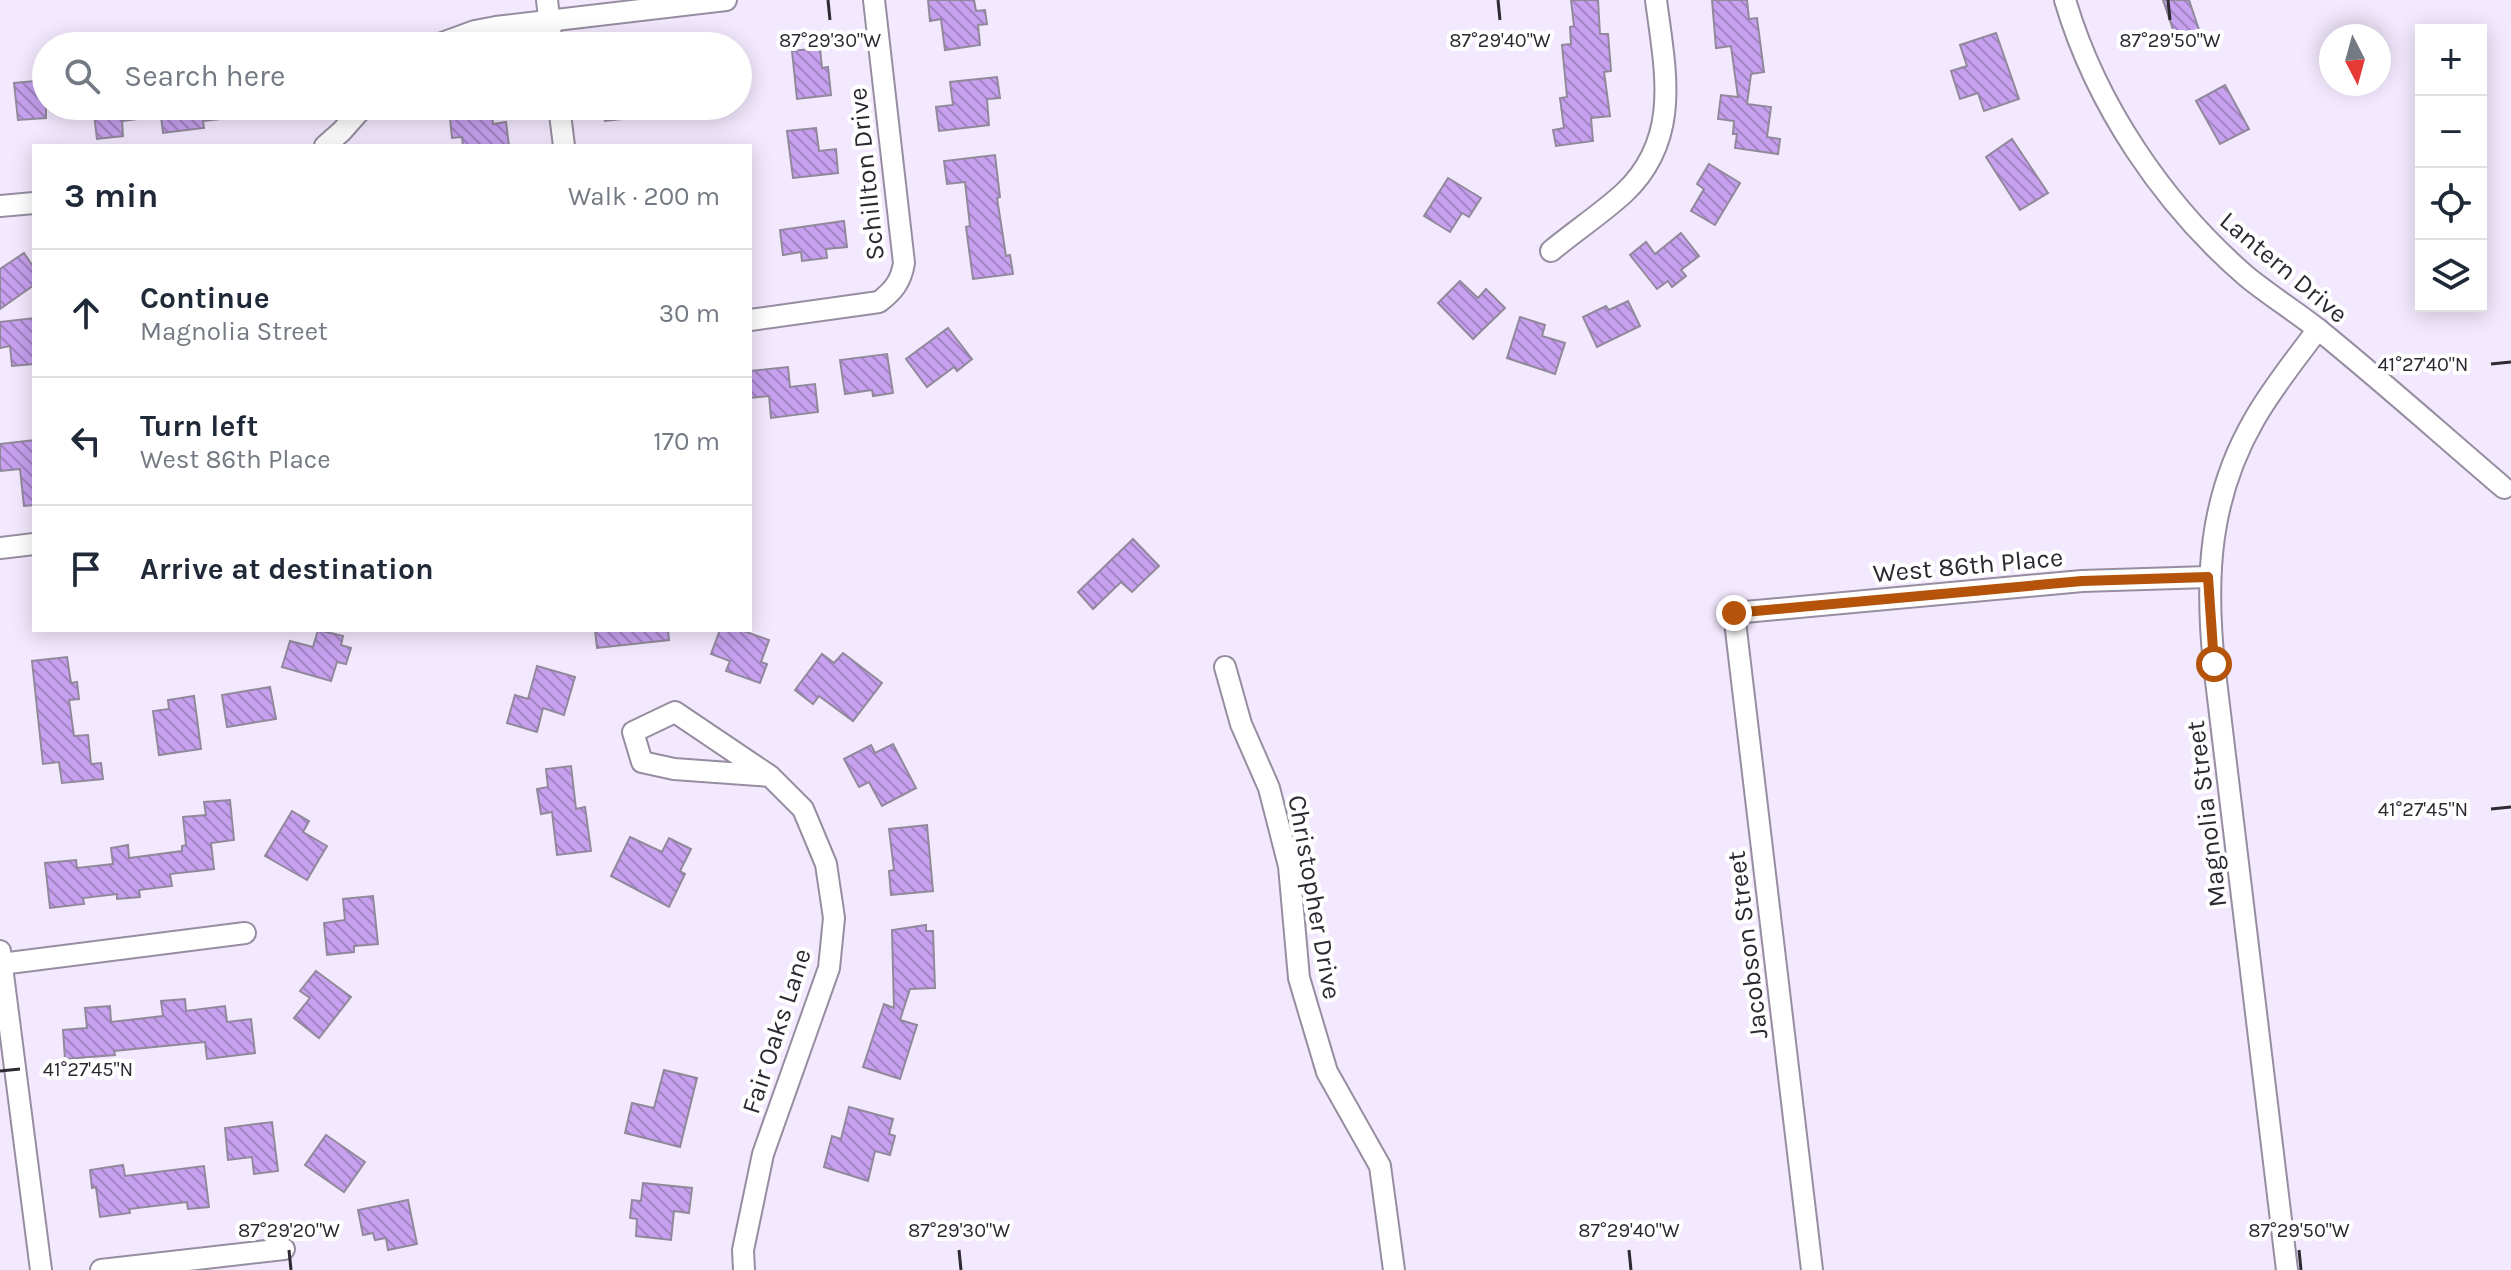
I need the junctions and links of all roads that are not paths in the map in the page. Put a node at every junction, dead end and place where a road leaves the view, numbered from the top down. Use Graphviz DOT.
graph roads {
  1 [pos="547,0"];
  2 [pos="726,0"];
  3 [pos="874,0"];
  4 [pos="1656,0"];
  5 [pos="2065,0"];
  6 [pos="549,21"];
  7 [pos="472,32"];
  8 [pos="550,32"];
  9 [pos="352,120"];
  10 [pos="561,120"];
  11 [pos="327,144"];
  12 [pos="564,144"];
  13 [pos="32,203"];
  14 [pos="0,206"];
  15 [pos="1551,251"];
  16 [pos="752,320"];
  17 [pos="2318,329"];
  18 [pos="2504,488"];
  19 [pos="32,544"];
  20 [pos="0,548"];
  21 [pos="2208,577"];
  22 [pos="1734,613"];
  23 [pos="1225,667"];
  24 [pos="770,776"];
  25 [pos="245,933"];
  26 [pos="1,958"];
  27 [pos="284,1249"];
  28 [pos="41,1270"];
  29 [pos="101,1270"];
  30 [pos="744,1270"];
  31 [pos="1394,1270"];
  32 [pos="1812,1270"];
  33 [pos="2287,1270"];
  1 -- 6 [label="street"];
  2 -- 6 [label="street"];
  3 -- 16 [label="street, Schillton Drive"];
  4 -- 15 [label="street"];
  5 -- 17 [label="street, Lantern Drive"];
  6 -- 7 [label="street"];
  6 -- 8 [label="street"];
  9 -- 11 [label="street"];
  10 -- 12 [label="street"];
  13 -- 14 [label="street"];
  17 -- 18 [label="street, Lantern Drive"];
  17 -- 21 [label="street, Magnolia Street"];
  19 -- 20 [label="street"];
  21 -- 22 [label="street, West 86th Place"];
  21 -- 33 [label="street, Magnolia Street"];
  22 -- 32 [label="street, Jacobson Street"];
  23 -- 31 [label="street, Christopher Drive"];
  24 -- 24 [label="street, Fair Oaks Lane"];
  24 -- 30 [label="street, Fair Oaks Lane"];
  25 -- 26 [label="street"];
  26 -- 28 [label="street"];
  27 -- 29 [label="street"];
}
